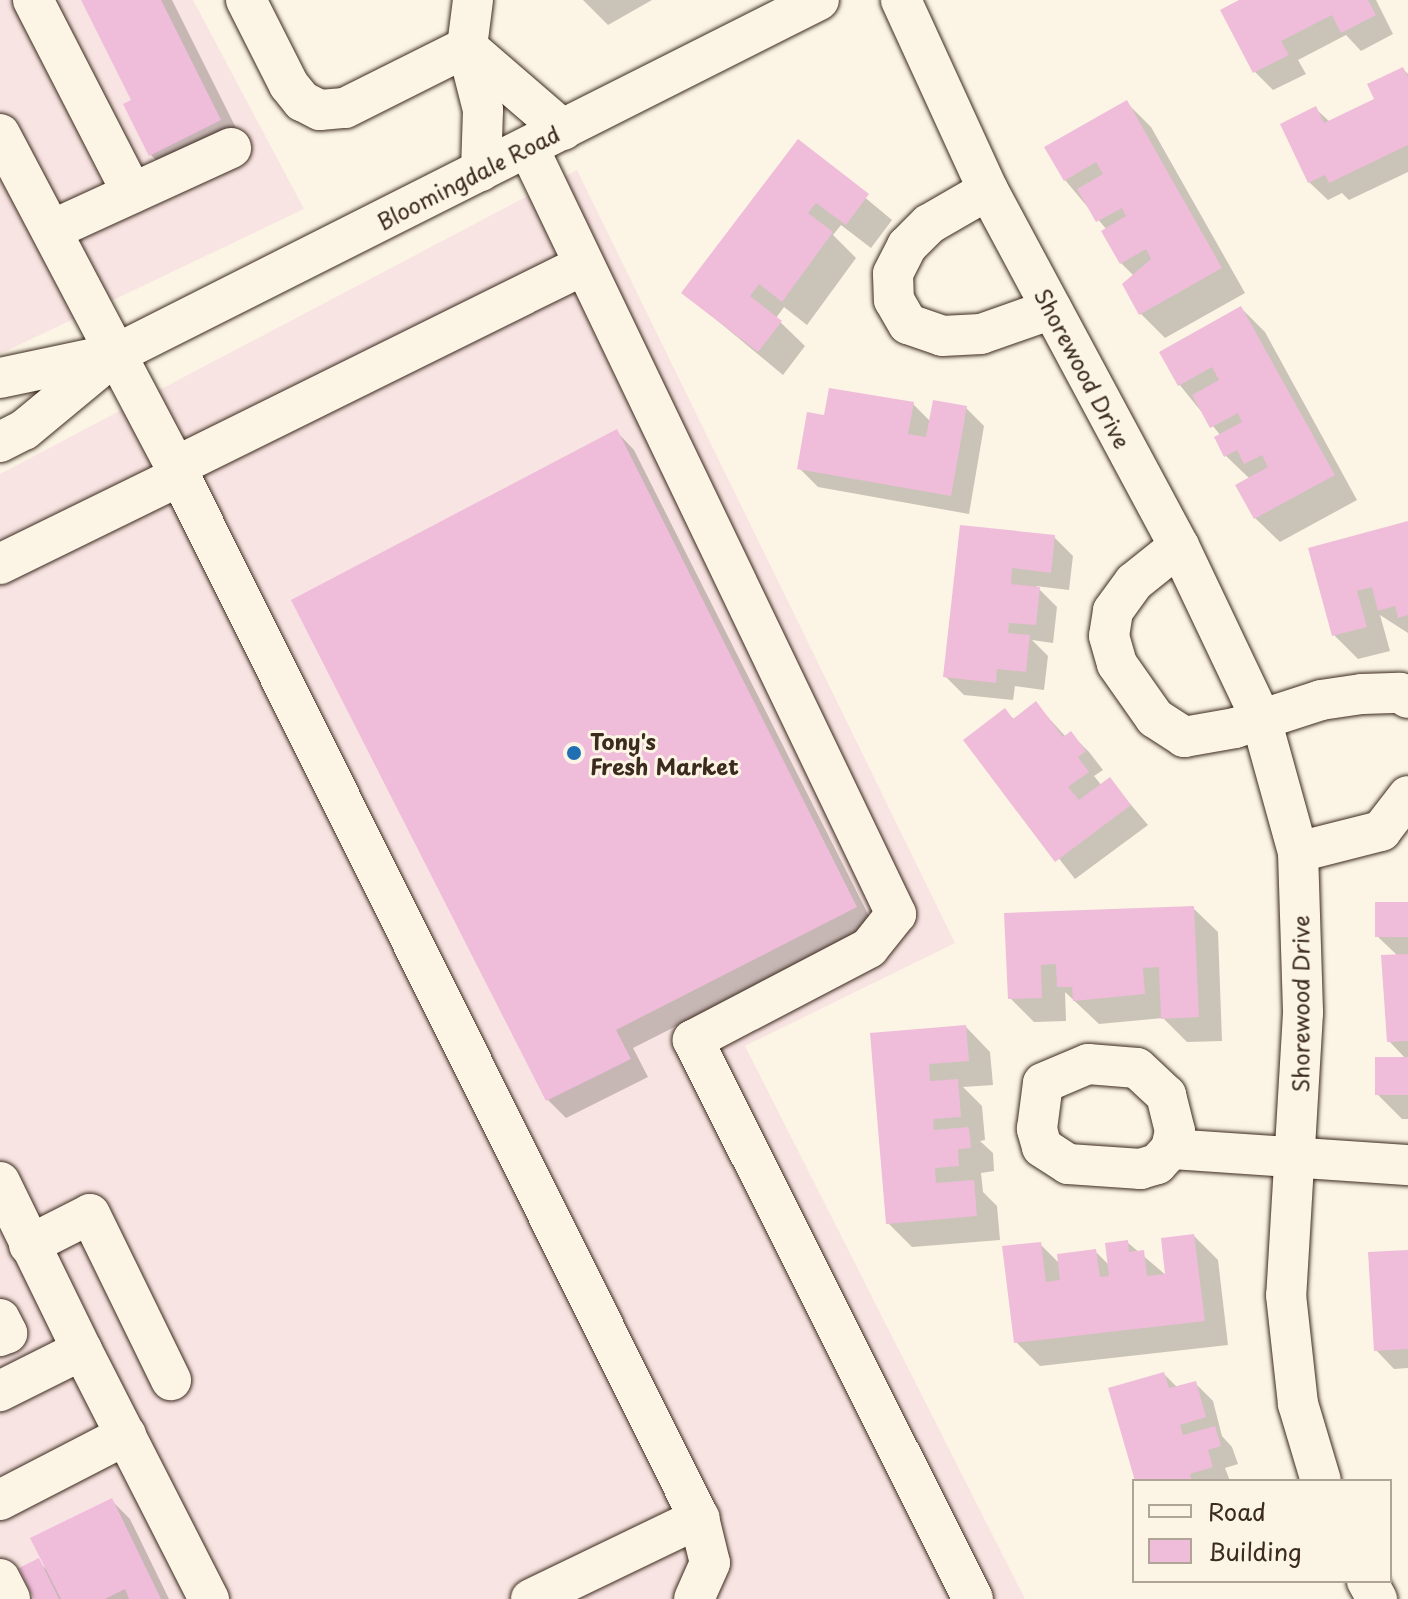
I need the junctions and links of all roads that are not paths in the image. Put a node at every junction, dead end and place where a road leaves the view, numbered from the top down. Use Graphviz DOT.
graph roads {
  1 [pos="33,0"];
  2 [pos="246,0"];
  3 [pos="473,0"];
  4 [pos="819,0"];
  5 [pos="901,0"];
  6 [pos="467,47"];
  7 [pos="0,134"];
  8 [pos="546,138"];
  9 [pos="231,148"];
  10 [pos="481,171"];
  11 [pos="988,190"];
  12 [pos="132,193"];
  13 [pos="52,230"];
  14 [pos="584,265"];
  15 [pos="1052,309"];
  16 [pos="116,354"];
  17 [pos="0,378"];
  18 [pos="0,442"];
  19 [pos="178,471"];
  20 [pos="1179,546"];
  21 [pos="0,564"];
  22 [pos="1408,698"];
  23 [pos="1261,719"];
  24 [pos="1408,796"];
  25 [pos="1298,852"];
  26 [pos="1171,1149"];
  27 [pos="1296,1161"];
  28 [pos="1408,1165"];
  29 [pos="0,1182"];
  30 [pos="29,1245"];
  31 [pos="0,1319"];
  32 [pos="0,1336"];
  33 [pos="82,1350"];
  34 [pos="171,1380"];
  35 [pos="0,1391"];
  36 [pos="126,1435"];
  37 [pos="1321,1479"];
  38 [pos="0,1500"];
  39 [pos="699,1518"];
  40 [pos="0,1579"];
  41 [pos="10,1599"];
  42 [pos="209,1599"];
  43 [pos="531,1599"];
  44 [pos="694,1599"];
  45 [pos="973,1599"];
  1 -- 12 [label="street"];
  2 -- 6 [label="street"];
  3 -- 6 [label="street"];
  4 -- 8 [label="street, Bloomingdale Road"];
  5 -- 11 [label="street, Shorewood Drive"];
  6 -- 8 [label="street"];
  6 -- 10 [label="street"];
  7 -- 13 [label="street"];
  8 -- 10 [label="street, Bloomingdale Road"];
  8 -- 14 [label="street"];
  9 -- 12 [label="street"];
  10 -- 16 [label="street, Bloomingdale Road"];
  11 -- 15 [label="street, Shorewood Drive"];
  11 -- 15 [label="street"];
  12 -- 13 [label="street"];
  13 -- 16 [label="street"];
  14 -- 19 [label="street"];
  14 -- 45 [label="street"];
  15 -- 20 [label="street, Shorewood Drive"];
  16 -- 17 [label="street, Bloomingdale Road"];
  16 -- 18 [label="street, Bloomingdale Road"];
  16 -- 19 [label="street"];
  19 -- 21 [label="street"];
  19 -- 39 [label="street"];
  20 -- 23 [label="street, Shorewood Drive"];
  20 -- 23 [label="street"];
  22 -- 23 [label="street"];
  23 -- 25 [label="street, Shorewood Drive"];
  24 -- 25 [label="street"];
  25 -- 27 [label="street, Shorewood Drive"];
  26 -- 27 [label="street"];
  27 -- 28 [label="street"];
  27 -- 37 [label="street, Shorewood Drive"];
  29 -- 30 [label="street"];
  30 -- 33 [label="street"];
  30 -- 34 [label="street"];
  31 -- 32 [label="street"];
  33 -- 35 [label="street"];
  33 -- 36 [label="street"];
  36 -- 38 [label="street"];
  36 -- 42 [label="street"];
  39 -- 43 [label="street"];
  39 -- 44 [label="street"];
  40 -- 41 [label="street"];
}
